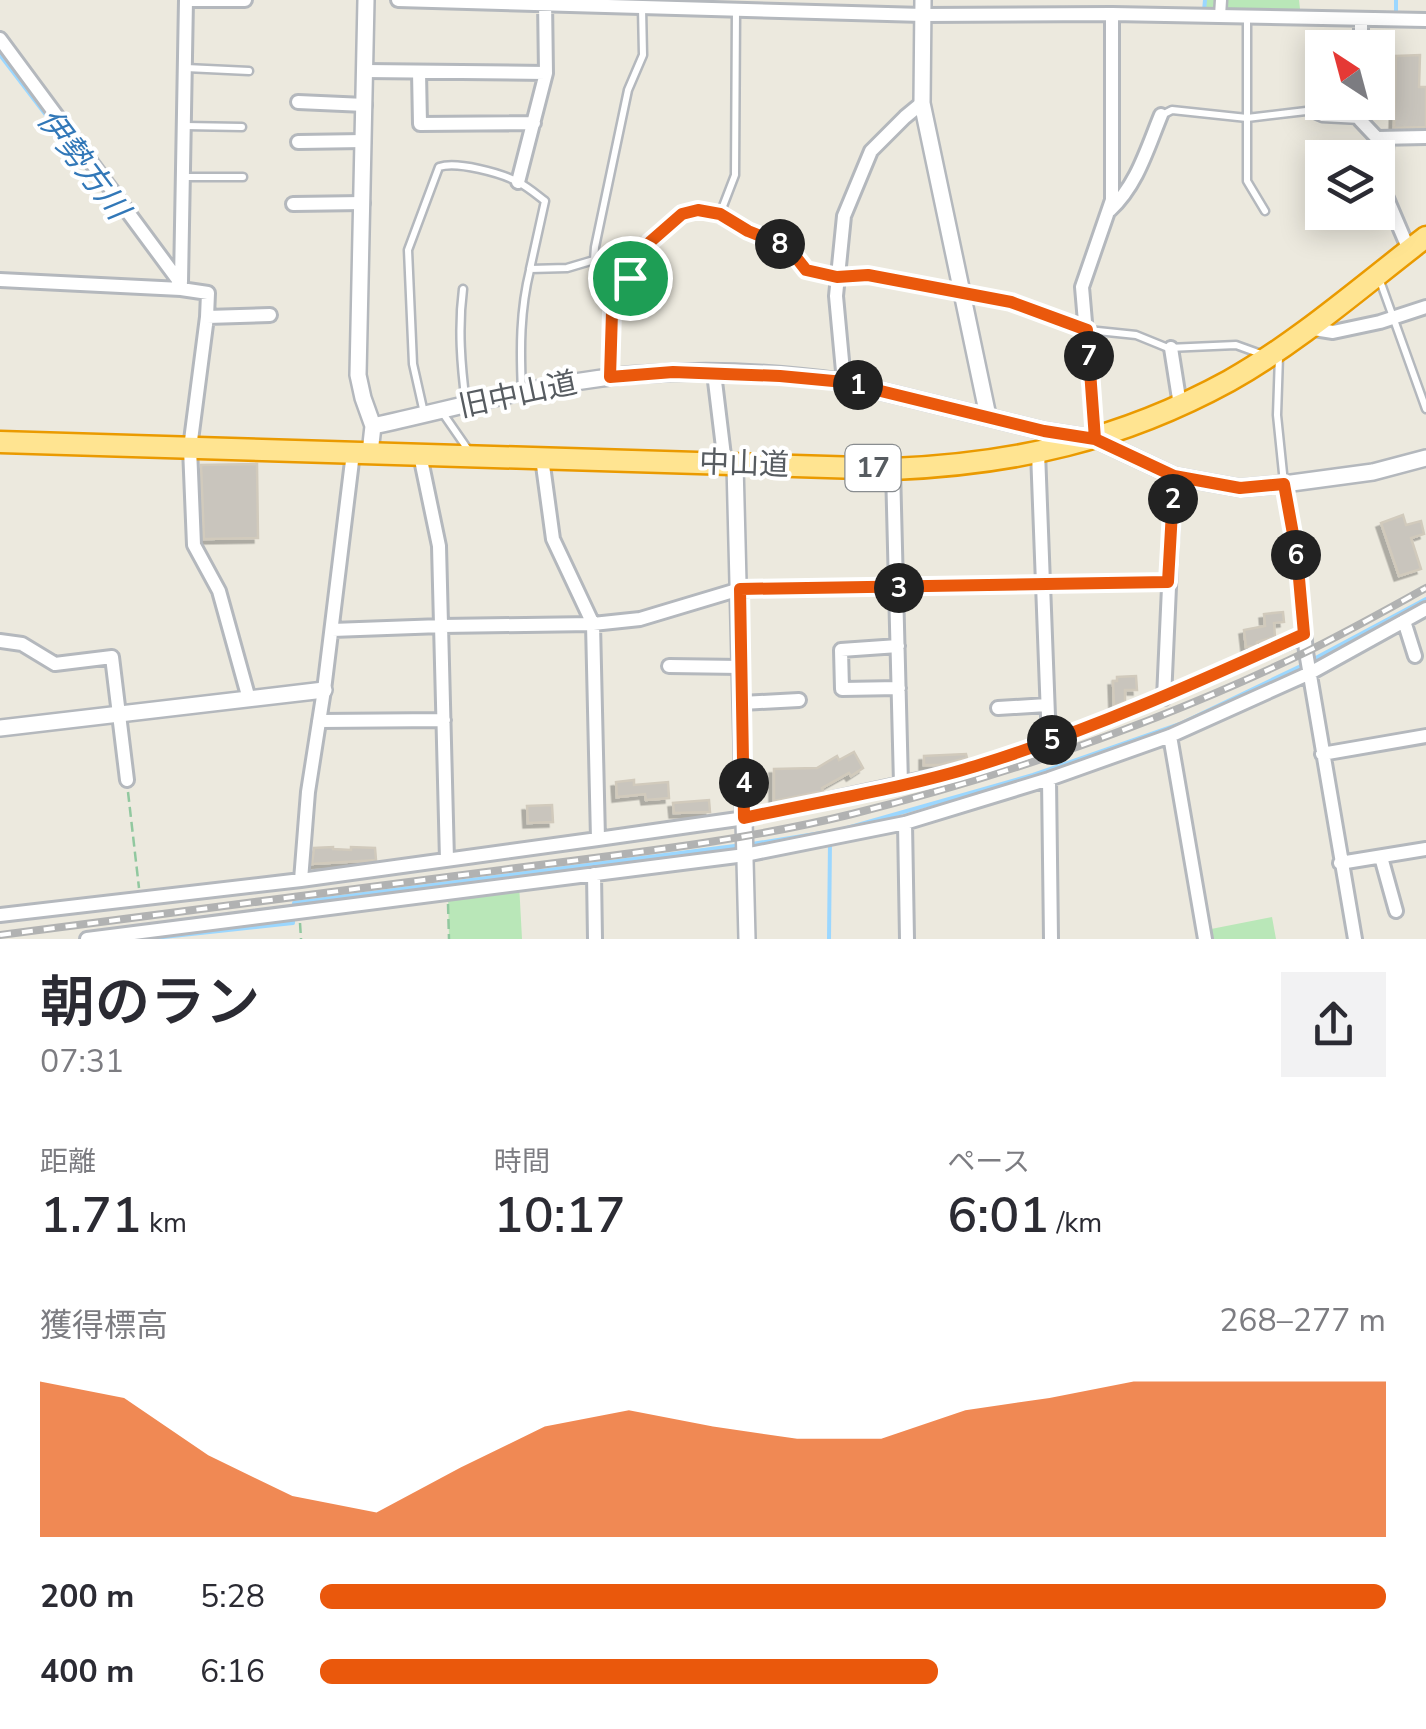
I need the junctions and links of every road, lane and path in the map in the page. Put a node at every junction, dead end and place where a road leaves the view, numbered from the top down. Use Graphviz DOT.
graph roads {
  1 [pos="186,0"];
  2 [pos="246,0"];
  3 [pos="366,0"];
  4 [pos="398,0"];
  5 [pos="1221,0"];
  6 [pos="545,2"];
  7 [pos="642,7"];
  8 [pos="923,8"];
  9 [pos="736,10"];
  10 [pos="1112,14"];
  11 [pos="1220,16"];
  12 [pos="1247,17"];
  13 [pos="1361,19"];
  14 [pos="1426,20"];
  15 [pos="1361,30"];
  16 [pos="0,39"];
  17 [pos="184,68"];
  18 [pos="249,70"];
  19 [pos="365,71"];
  20 [pos="419,72"];
  21 [pos="546,73"];
  22 [pos="298,102"];
  23 [pos="922,104"];
  24 [pos="365,105"];
  25 [pos="1305,112"];
  26 [pos="1161,115"];
  27 [pos="1247,118"];
  28 [pos="1360,120"];
  29 [pos="534,123"];
  30 [pos="184,126"];
  31 [pos="242,127"];
  32 [pos="1387,138"];
  33 [pos="1426,138"];
  34 [pos="364,141"];
  35 [pos="298,142"];
  36 [pos="183,176"];
  37 [pos="243,178"];
  38 [pos="518,182"];
  39 [pos="293,204"];
  40 [pos="363,204"];
  41 [pos="1108,211"];
  42 [pos="1265,211"];
  43 [pos="720,214"];
  44 [pos="1418,243"];
  45 [pos="594,260"];
  46 [pos="530,270"];
  47 [pos="1378,274"];
  48 [pos="837,277"];
  49 [pos="630,278"];
  50 [pos="0,280"];
  51 [pos="181,286"];
  52 [pos="463,289"];
  53 [pos="963,294"];
  54 [pos="1426,307"];
  55 [pos="270,315"];
  56 [pos="207,318"];
  57 [pos="1394,318"];
  58 [pos="1308,328"];
  59 [pos="1087,330"];
  60 [pos="1171,348"];
  61 [pos="1274,352"];
  62 [pos="714,374"];
  63 [pos="610,377"];
  64 [pos="844,382"];
  65 [pos="522,392"];
  66 [pos="1180,405"];
  67 [pos="466,406"];
  68 [pos="1426,409"];
  69 [pos="433,413"];
  70 [pos="988,416"];
  71 [pos="373,426"];
  72 [pos="1095,439"];
  73 [pos="0,442"];
  74 [pos="190,448"];
  75 [pos="1038,452"];
  76 [pos="362,453"];
  77 [pos="420,454"];
  78 [pos="473,456"];
  79 [pos="542,458"];
  80 [pos="1426,458"];
  81 [pos="730,464"];
  82 [pos="892,469"];
  83 [pos="1174,476"];
  84 [pos="1284,484"];
  85 [pos="1168,582"];
  86 [pos="1044,585"];
  87 [pos="896,588"];
  88 [pos="740,589"];
  89 [pos="1426,610"];
  90 [pos="1404,621"];
  91 [pos="593,624"];
  92 [pos="442,626"];
  93 [pos="332,630"];
  94 [pos="1304,634"];
  95 [pos="0,642"];
  96 [pos="898,646"];
  97 [pos="1415,656"];
  98 [pos="669,666"];
  99 [pos="741,667"];
  100 [pos="1310,673"];
  101 [pos="898,688"];
  102 [pos="324,690"];
  103 [pos="1164,698"];
  104 [pos="249,699"];
  105 [pos="799,700"];
  106 [pos="742,703"];
  107 [pos="1048,705"];
  108 [pos="998,708"];
  109 [pos="119,715"];
  110 [pos="444,720"];
  111 [pos="319,721"];
  112 [pos="0,728"];
  113 [pos="1170,736"];
  114 [pos="1426,736"];
  115 [pos="1048,742"];
  116 [pos="1322,754"];
  117 [pos="1048,779"];
  118 [pos="126,780"];
  119 [pos="901,784"];
  120 [pos="744,818"];
  121 [pos="904,824"];
  122 [pos="598,840"];
  123 [pos="1426,849"];
  124 [pos="746,855"];
  125 [pos="1381,857"];
  126 [pos="447,860"];
  127 [pos="1340,864"];
  128 [pos="594,874"];
  129 [pos="301,880"];
  130 [pos="448,892"];
  131 [pos="140,898"];
  132 [pos="1396,912"];
  133 [pos="0,915"];
  134 [pos="153,934"];
  135 [pos="87,939"];
  136 [pos="449,939"];
  137 [pos="595,939"];
  138 [pos="747,939"];
  139 [pos="908,939"];
  140 [pos="1051,939"];
  141 [pos="1205,939"];
  142 [pos="1354,939"];
  1 -- 2 [label="street"];
  1 -- 17 [label="street"];
  3 -- 19 [label="street"];
  4 -- 6 [label="street"];
  5 -- 11 [label="street"];
  6 -- 7 [label="street"];
  6 -- 21 [label="street"];
  7 -- 9 [label="street"];
  7 -- 45 [label="lane"];
  8 -- 9 [label="street"];
  8 -- 10 [label="street"];
  8 -- 23 [label="street"];
  9 -- 43 [label="lane"];
  10 -- 11 [label="street"];
  10 -- 41 [label="street"];
  11 -- 12 [label="street"];
  12 -- 13 [label="street"];
  12 -- 27 [label="lane"];
  13 -- 14 [label="street"];
  13 -- 15 [label="street"];
  16 -- 51 [label="street"];
  17 -- 18 [label="lane"];
  17 -- 30 [label="street"];
  19 -- 20 [label="street"];
  19 -- 24 [label="street"];
  20 -- 21 [label="street"];
  20 -- 29 [label="street"];
  21 -- 29 [label="street"];
  22 -- 24 [label="street"];
  23 -- 48 [label="street"];
  23 -- 53 [label="street"];
  24 -- 34 [label="street"];
  25 -- 27 [label="lane"];
  26 -- 27 [label="lane"];
  26 -- 41 [label="street"];
  27 -- 42 [label="lane"];
  28 -- 32 [label="street"];
  29 -- 38 [label="street"];
  30 -- 31 [label="lane"];
  30 -- 36 [label="street"];
  32 -- 33 [label="street"];
  32 -- 44 [label="street"];
  34 -- 35 [label="street"];
  34 -- 40 [label="street"];
  36 -- 37 [label="lane"];
  36 -- 51 [label="street"];
  38 -- 46 [label="lane"];
  38 -- 69 [label="lane"];
  39 -- 40 [label="street"];
  40 -- 71 [label="street"];
  41 -- 59 [label="street"];
  43 -- 48 [label="lane"];
  43 -- 49 [label="lane"];
  44 -- 47 [label="highway, 中山道 / 17"];
  45 -- 46 [label="lane"];
  45 -- 49 [label="lane"];
  46 -- 65 [label="lane"];
  47 -- 57 [label="lane"];
  47 -- 58 [label="highway, 中山道 / 17"];
  48 -- 53 [label="lane"];
  48 -- 64 [label="street"];
  49 -- 63 [label="lane"];
  50 -- 51 [label="street"];
  51 -- 56 [label="street"];
  52 -- 67 [label="lane"];
  53 -- 59 [label="street"];
  53 -- 70 [label="street"];
  54 -- 57 [label="street"];
  55 -- 56 [label="street"];
  56 -- 74 [label="street"];
  57 -- 58 [label="street"];
  57 -- 68 [label="lane"];
  58 -- 61 [label="highway, 中山道 / 17"];
  59 -- 60 [label="lane"];
  59 -- 72 [label="street"];
  60 -- 61 [label="lane"];
  60 -- 66 [label="street"];
  61 -- 66 [label="highway, 中山道 / 17"];
  61 -- 84 [label="lane"];
  62 -- 63 [label="street, 旧中山道"];
  62 -- 64 [label="street, 旧中山道"];
  62 -- 81 [label="street"];
  63 -- 65 [label="street, 旧中山道"];
  64 -- 70 [label="street, 旧中山道"];
  65 -- 67 [label="street, 旧中山道"];
  66 -- 72 [label="highway, 中山道 / 17"];
  67 -- 69 [label="street, 旧中山道"];
  69 -- 71 [label="street, 旧中山道"];
  69 -- 78 [label="lane"];
  70 -- 72 [label="street, 旧中山道"];
  71 -- 76 [label="street"];
  72 -- 75 [label="highway, 中山道 / 17"];
  72 -- 83 [label="street, 旧中山道"];
  73 -- 74 [label="highway, 中山道 / 17"];
  74 -- 76 [label="highway, 中山道 / 17"];
  74 -- 104 [label="street"];
  75 -- 82 [label="highway, 中山道 / 17"];
  75 -- 86 [label="street"];
  76 -- 77 [label="highway, 中山道 / 17"];
  76 -- 93 [label="street"];
  77 -- 78 [label="highway, 中山道 / 17"];
  77 -- 92 [label="street"];
  78 -- 79 [label="highway, 中山道 / 17"];
  79 -- 81 [label="highway, 中山道 / 17"];
  79 -- 91 [label="street"];
  80 -- 84 [label="street, 旧中山道"];
  81 -- 82 [label="highway, 中山道 / 17"];
  81 -- 88 [label="street"];
  82 -- 87 [label="street"];
  83 -- 84 [label="street, 旧中山道"];
  83 -- 85 [label="street"];
  84 -- 94 [label="street"];
  85 -- 86 [label="street"];
  85 -- 103 [label="street"];
  86 -- 87 [label="street"];
  86 -- 107 [label="street"];
  87 -- 88 [label="street"];
  87 -- 96 [label="street"];
  88 -- 91 [label="street"];
  88 -- 99 [label="street"];
  89 -- 90 [label="street"];
  90 -- 97 [label="street"];
  90 -- 100 [label="street"];
  91 -- 92 [label="street"];
  91 -- 122 [label="street"];
  92 -- 93 [label="street"];
  92 -- 110 [label="street"];
  93 -- 102 [label="street"];
  94 -- 100 [label="street"];
  94 -- 103 [label="street"];
  95 -- 109 [label="street"];
  96 -- 101 [label="street"];
  96 -- 101 [label="street"];
  98 -- 99 [label="street"];
  99 -- 106 [label="street"];
  100 -- 113 [label="street"];
  100 -- 116 [label="street"];
  101 -- 119 [label="street"];
  102 -- 104 [label="street"];
  102 -- 111 [label="street"];
  103 -- 115 [label="street"];
  104 -- 109 [label="street"];
  105 -- 106 [label="street"];
  106 -- 120 [label="street"];
  107 -- 108 [label="street"];
  107 -- 115 [label="street"];
  109 -- 112 [label="street"];
  109 -- 118 [label="street"];
  110 -- 111 [label="street"];
  110 -- 126 [label="street"];
  111 -- 129 [label="street"];
  113 -- 117 [label="street"];
  113 -- 141 [label="street"];
  114 -- 116 [label="street"];
  115 -- 119 [label="street"];
  116 -- 127 [label="street"];
  117 -- 121 [label="street"];
  117 -- 140 [label="street"];
  118 -- 131 [label="path"];
  119 -- 120 [label="street"];
  120 -- 122 [label="street"];
  120 -- 124 [label="street"];
  121 -- 124 [label="street"];
  121 -- 139 [label="street"];
  122 -- 126 [label="street"];
  123 -- 125 [label="street"];
  124 -- 128 [label="street"];
  124 -- 138 [label="street"];
  125 -- 127 [label="street"];
  125 -- 132 [label="street"];
  126 -- 129 [label="street"];
  127 -- 142 [label="street"];
  128 -- 130 [label="street"];
  128 -- 137 [label="street"];
  129 -- 131 [label="street"];
  130 -- 134 [label="street"];
  130 -- 136 [label="path"];
  131 -- 133 [label="street"];
  134 -- 135 [label="street"];
}
